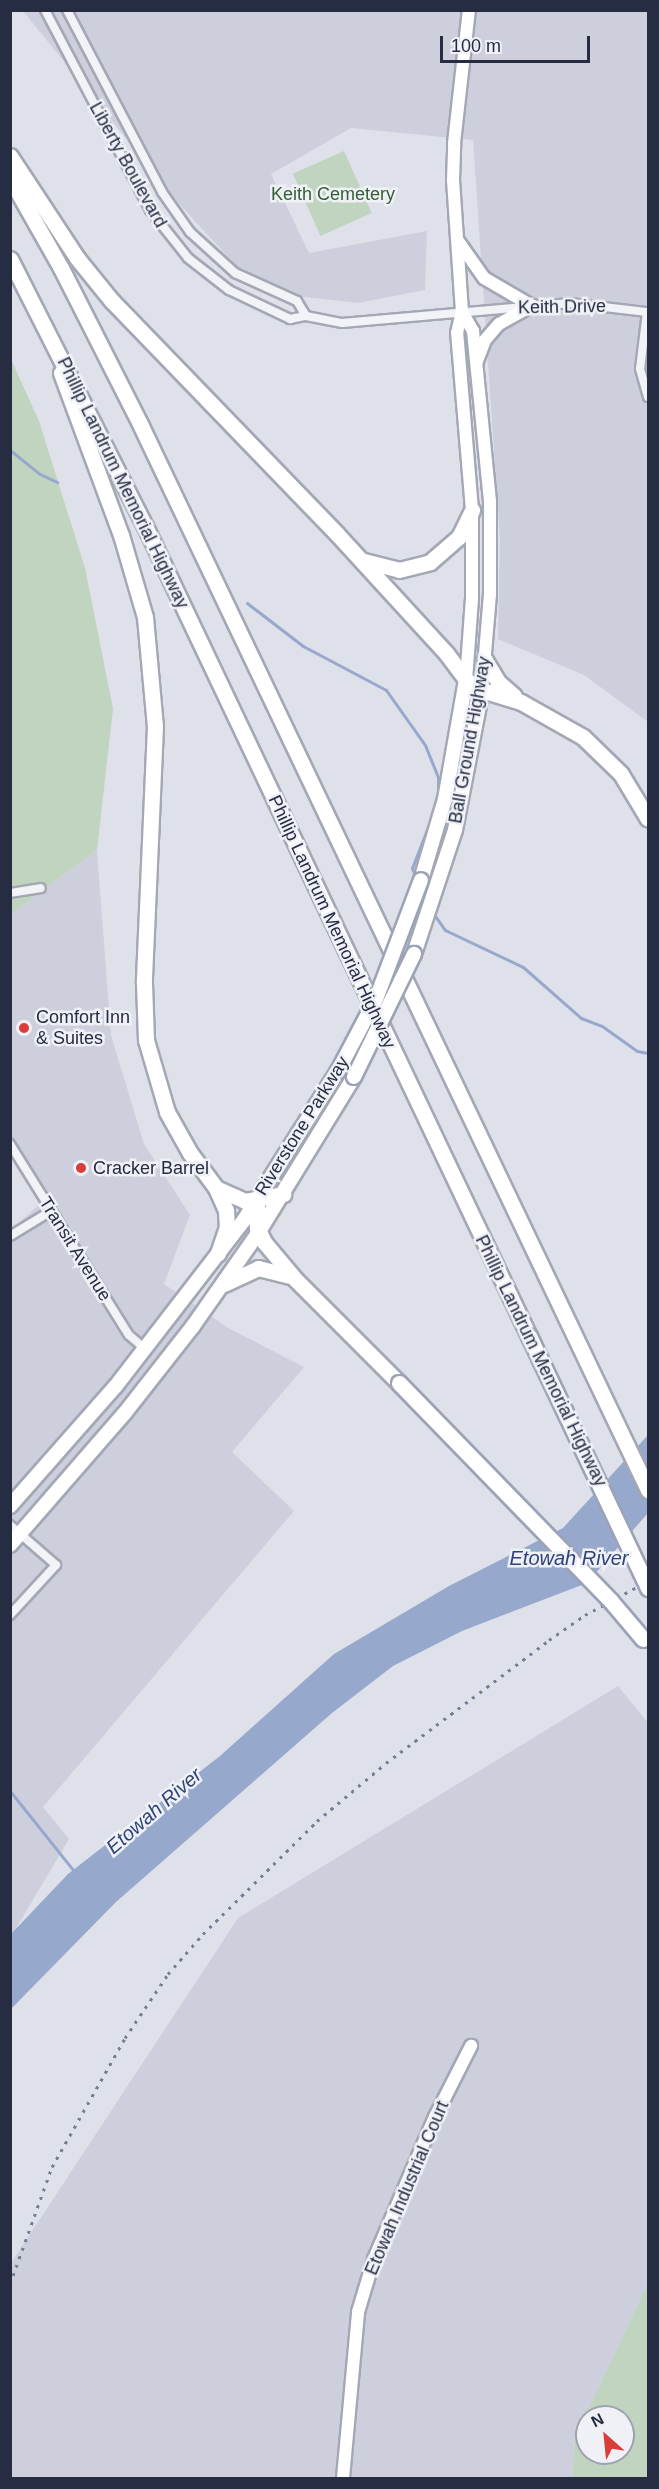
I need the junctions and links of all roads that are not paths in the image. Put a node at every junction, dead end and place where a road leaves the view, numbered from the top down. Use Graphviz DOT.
graph roads {
  1 [pos="45,10"];
  2 [pos="67,10"];
  3 [pos="469,10"];
  4 [pos="10,156"];
  5 [pos="10,178"];
  6 [pos="457,239"];
  7 [pos="10,259"];
  8 [pos="532,306"];
  9 [pos="37,308"];
  10 [pos="462,312"];
  11 [pos="306,316"];
  12 [pos="476,365"];
  13 [pos="648,397"];
  14 [pos="472,510"];
  15 [pos="357,557"];
  16 [pos="485,660"];
  17 [pos="466,680"];
  18 [pos="482,690"];
  19 [pos="521,702"];
  20 [pos="648,819"];
  21 [pos="41,888"];
  22 [pos="10,893"];
  23 [pos="10,1144"];
  24 [pos="216,1188"];
  25 [pos="283,1194"];
  26 [pos="257,1200"];
  27 [pos="51,1211"];
  28 [pos="258,1233"];
  29 [pos="10,1236"];
  30 [pos="218,1253"];
  31 [pos="295,1279"];
  32 [pos="224,1284"];
  33 [pos="146,1350"];
  34 [pos="648,1490"];
  35 [pos="10,1506"];
  36 [pos="14,1535"];
  37 [pos="648,1588"];
  38 [pos="10,1615"];
  39 [pos="646,1643"];
  40 [pos="471,2046"];
  41 [pos="343,2478"];
  1 -- 11 [label="street, Liberty Boulevard"];
  2 -- 11 [label="street, Liberty Boulevard"];
  3 -- 6 [label="main road, Ball Ground Highway"];
  4 -- 15 [label="highway"];
  5 -- 34 [label="highway"];
  6 -- 8 [label="main road"];
  6 -- 10 [label="main road, Ball Ground Highway"];
  7 -- 9 [label="highway, Phillip Landrum Memorial Highway"];
  8 -- 10 [label="street, Keith Drive"];
  8 -- 12 [label="main road"];
  8 -- 13 [label="street, Keith Drive"];
  9 -- 24 [label="highway"];
  9 -- 37 [label="highway, Phillip Landrum Memorial Highway, bridge"];
  10 -- 11 [label="street, Liberty Boulevard"];
  10 -- 12 [label="main road, Ball Ground Highway"];
  10 -- 14 [label="main road, Ball Ground Highway"];
  12 -- 16 [label="main road, Ball Ground Highway"];
  14 -- 15 [label="highway"];
  14 -- 17 [label="main road, Ball Ground Highway"];
  15 -- 17 [label="highway"];
  16 -- 18 [label="main road, Ball Ground Highway"];
  16 -- 19 [label="highway"];
  17 -- 18 [label="highway"];
  17 -- 26 [label="main road, Riverstone Parkway, bridge"];
  18 -- 19 [label="highway"];
  18 -- 25 [label="main road, Ball Ground Highway, bridge"];
  19 -- 20 [label="highway"];
  21 -- 22 [label="street"];
  23 -- 27 [label="street, Transit Avenue"];
  24 -- 26 [label="highway"];
  24 -- 30 [label="highway"];
  25 -- 26 [label="highway"];
  25 -- 28 [label="main road, Ball Ground Highway"];
  26 -- 28 [label="highway"];
  26 -- 30 [label="main road, Riverstone Parkway"];
  27 -- 29 [label="street"];
  27 -- 33 [label="street, Transit Avenue"];
  28 -- 31 [label="highway"];
  28 -- 32 [label="main road"];
  30 -- 33 [label="main road, Riverstone Parkway"];
  31 -- 32 [label="highway"];
  31 -- 39 [label="highway, bridge"];
  32 -- 36 [label="main road"];
  33 -- 35 [label="main road, Riverstone Parkway"];
  36 -- 38 [label="street"];
  40 -- 41 [label="main road, Etowah Industrial Court"];
}
